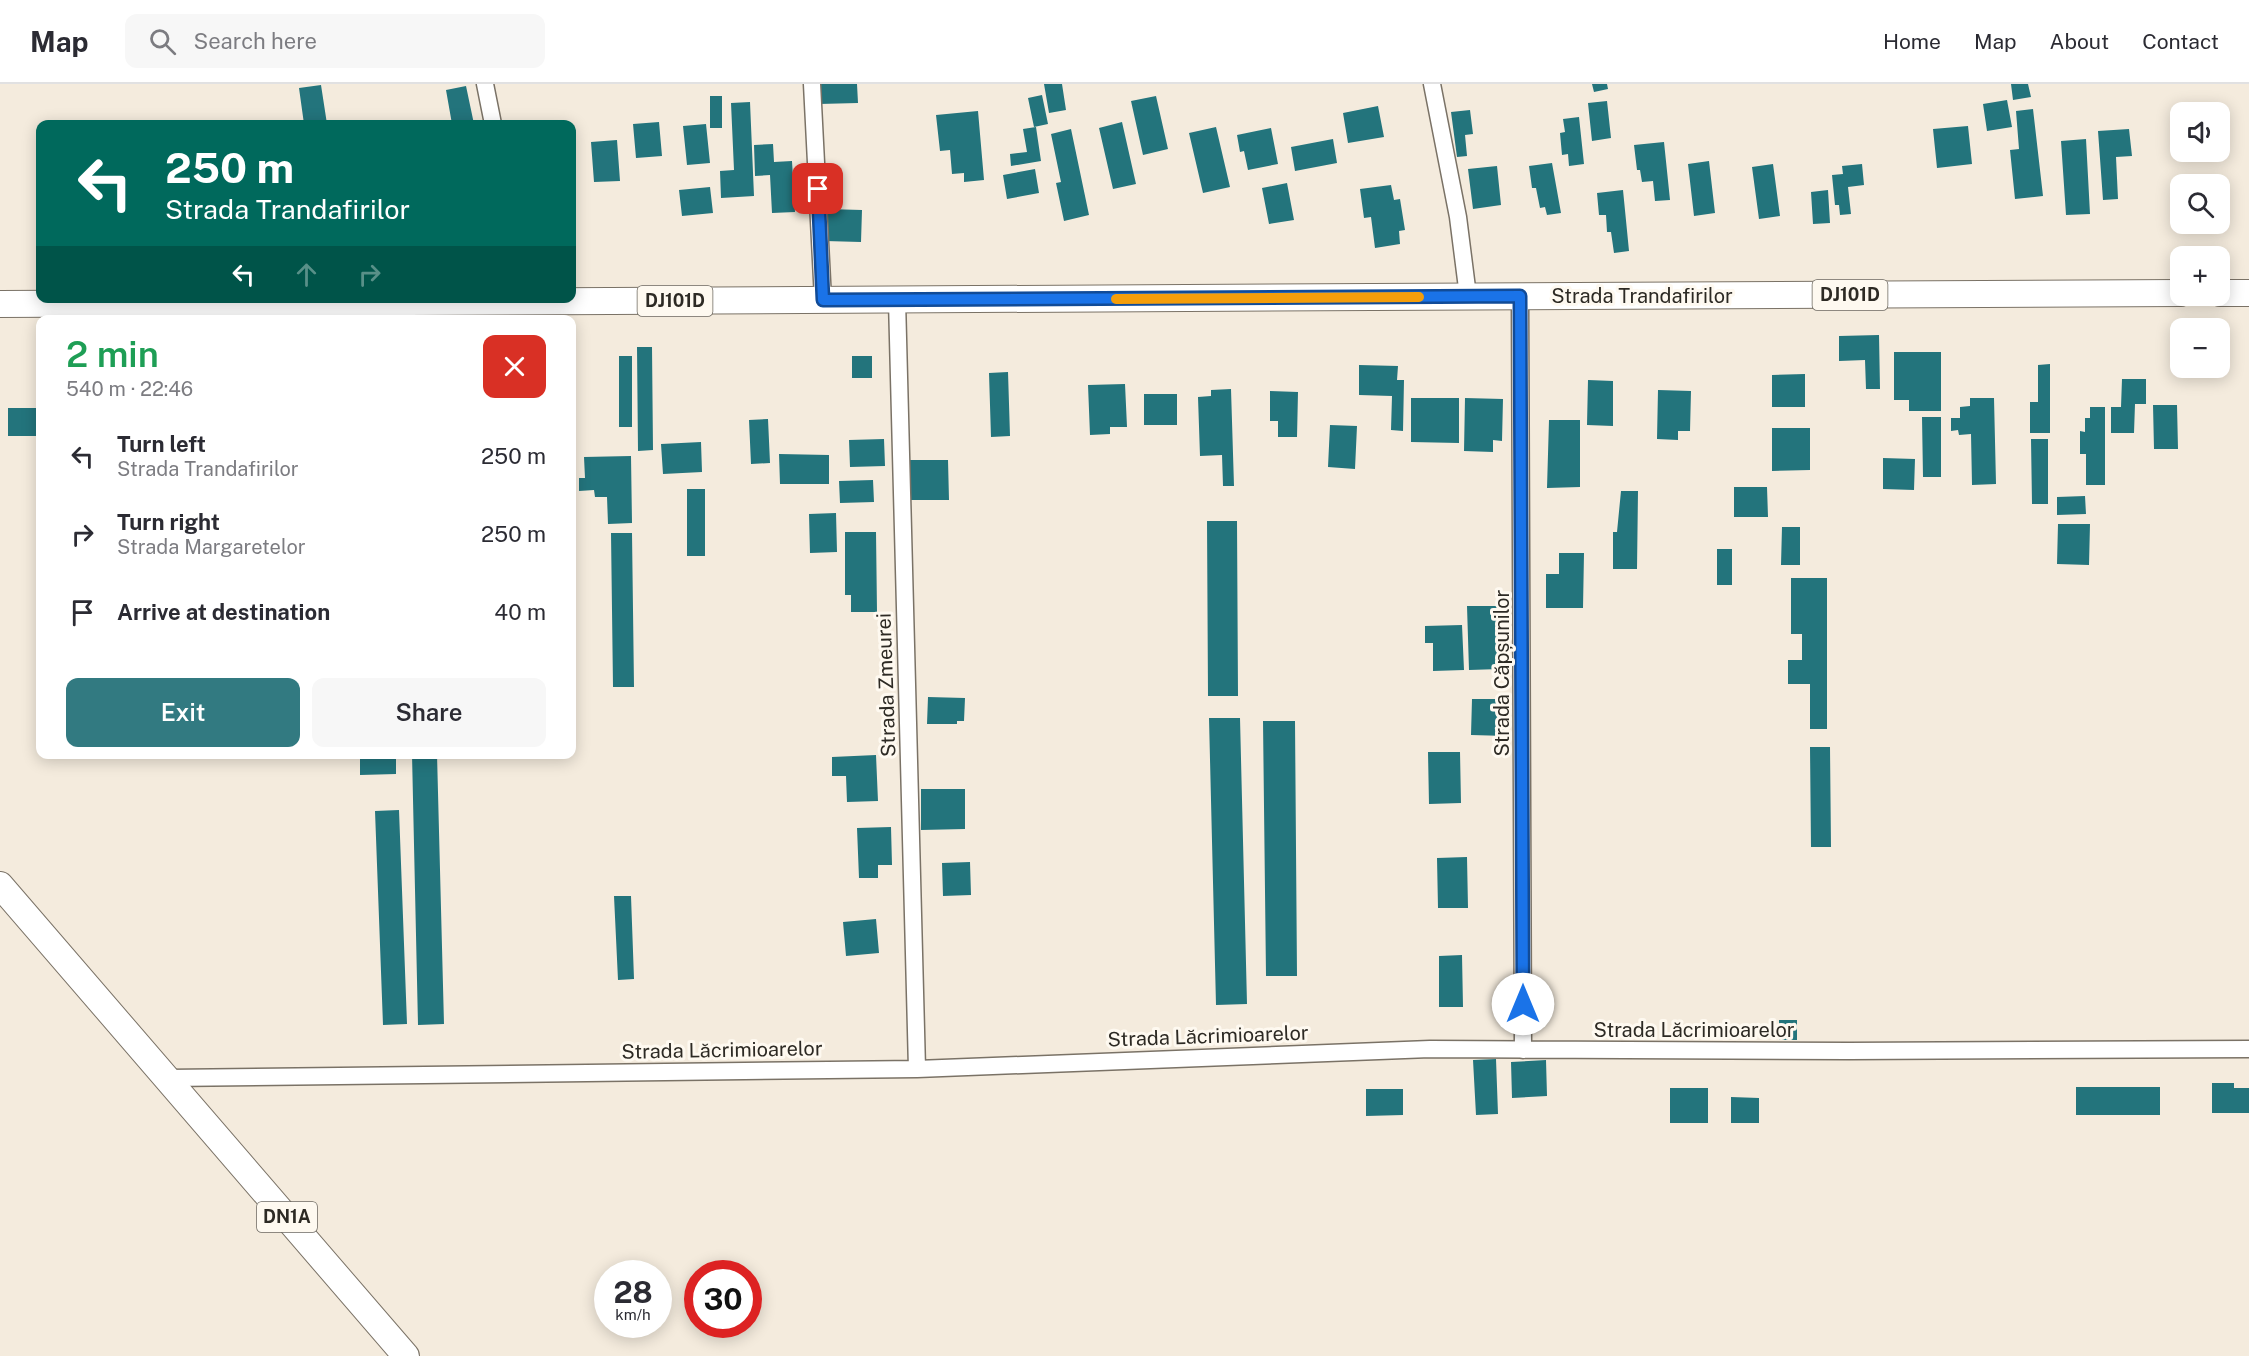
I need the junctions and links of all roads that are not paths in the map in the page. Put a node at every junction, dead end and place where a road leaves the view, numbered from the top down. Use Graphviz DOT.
graph roads {
  1 [pos="485,84"];
  2 [pos="812,84"];
  3 [pos="1432,84"];
  4 [pos="492,120"];
  5 [pos="2170,293"];
  6 [pos="2230,293"];
  7 [pos="2249,293"];
  8 [pos="1468,296"];
  9 [pos="1520,296"];
  10 [pos="576,300"];
  11 [pos="823,300"];
  12 [pos="897,300"];
  13 [pos="132,303"];
  14 [pos="0,304"];
  15 [pos="0,885"];
  16 [pos="2249,1049"];
  17 [pos="1523,1050"];
  18 [pos="917,1069"];
  19 [pos="168,1078"];
  20 [pos="406,1356"];
  1 -- 4 [label="street"];
  2 -- 11 [label="street"];
  3 -- 8 [label="street"];
  5 -- 9 [label="main road, Strada Trandafirilor / DJ101D"];
  6 -- 7 [label="main road"];
  8 -- 9 [label="main road, Strada Trandafirilor / DJ101D"];
  8 -- 12 [label="main road, Strada Trandafirilor / DJ101D"];
  9 -- 17 [label="street, Strada Căpșunilor"];
  10 -- 11 [label="main road, Strada Trandafirilor / DJ101D"];
  11 -- 12 [label="main road, Strada Trandafirilor / DJ101D"];
  12 -- 18 [label="street, Strada Zmeurei"];
  13 -- 14 [label="main road, DJ101D"];
  15 -- 19 [label="main road, DN1A"];
  16 -- 17 [label="street, Strada Lăcrimioarelor"];
  17 -- 18 [label="street, Strada Lăcrimioarelor"];
  18 -- 19 [label="street, Strada Lăcrimioarelor"];
  19 -- 20 [label="main road, DN1A"];
}
